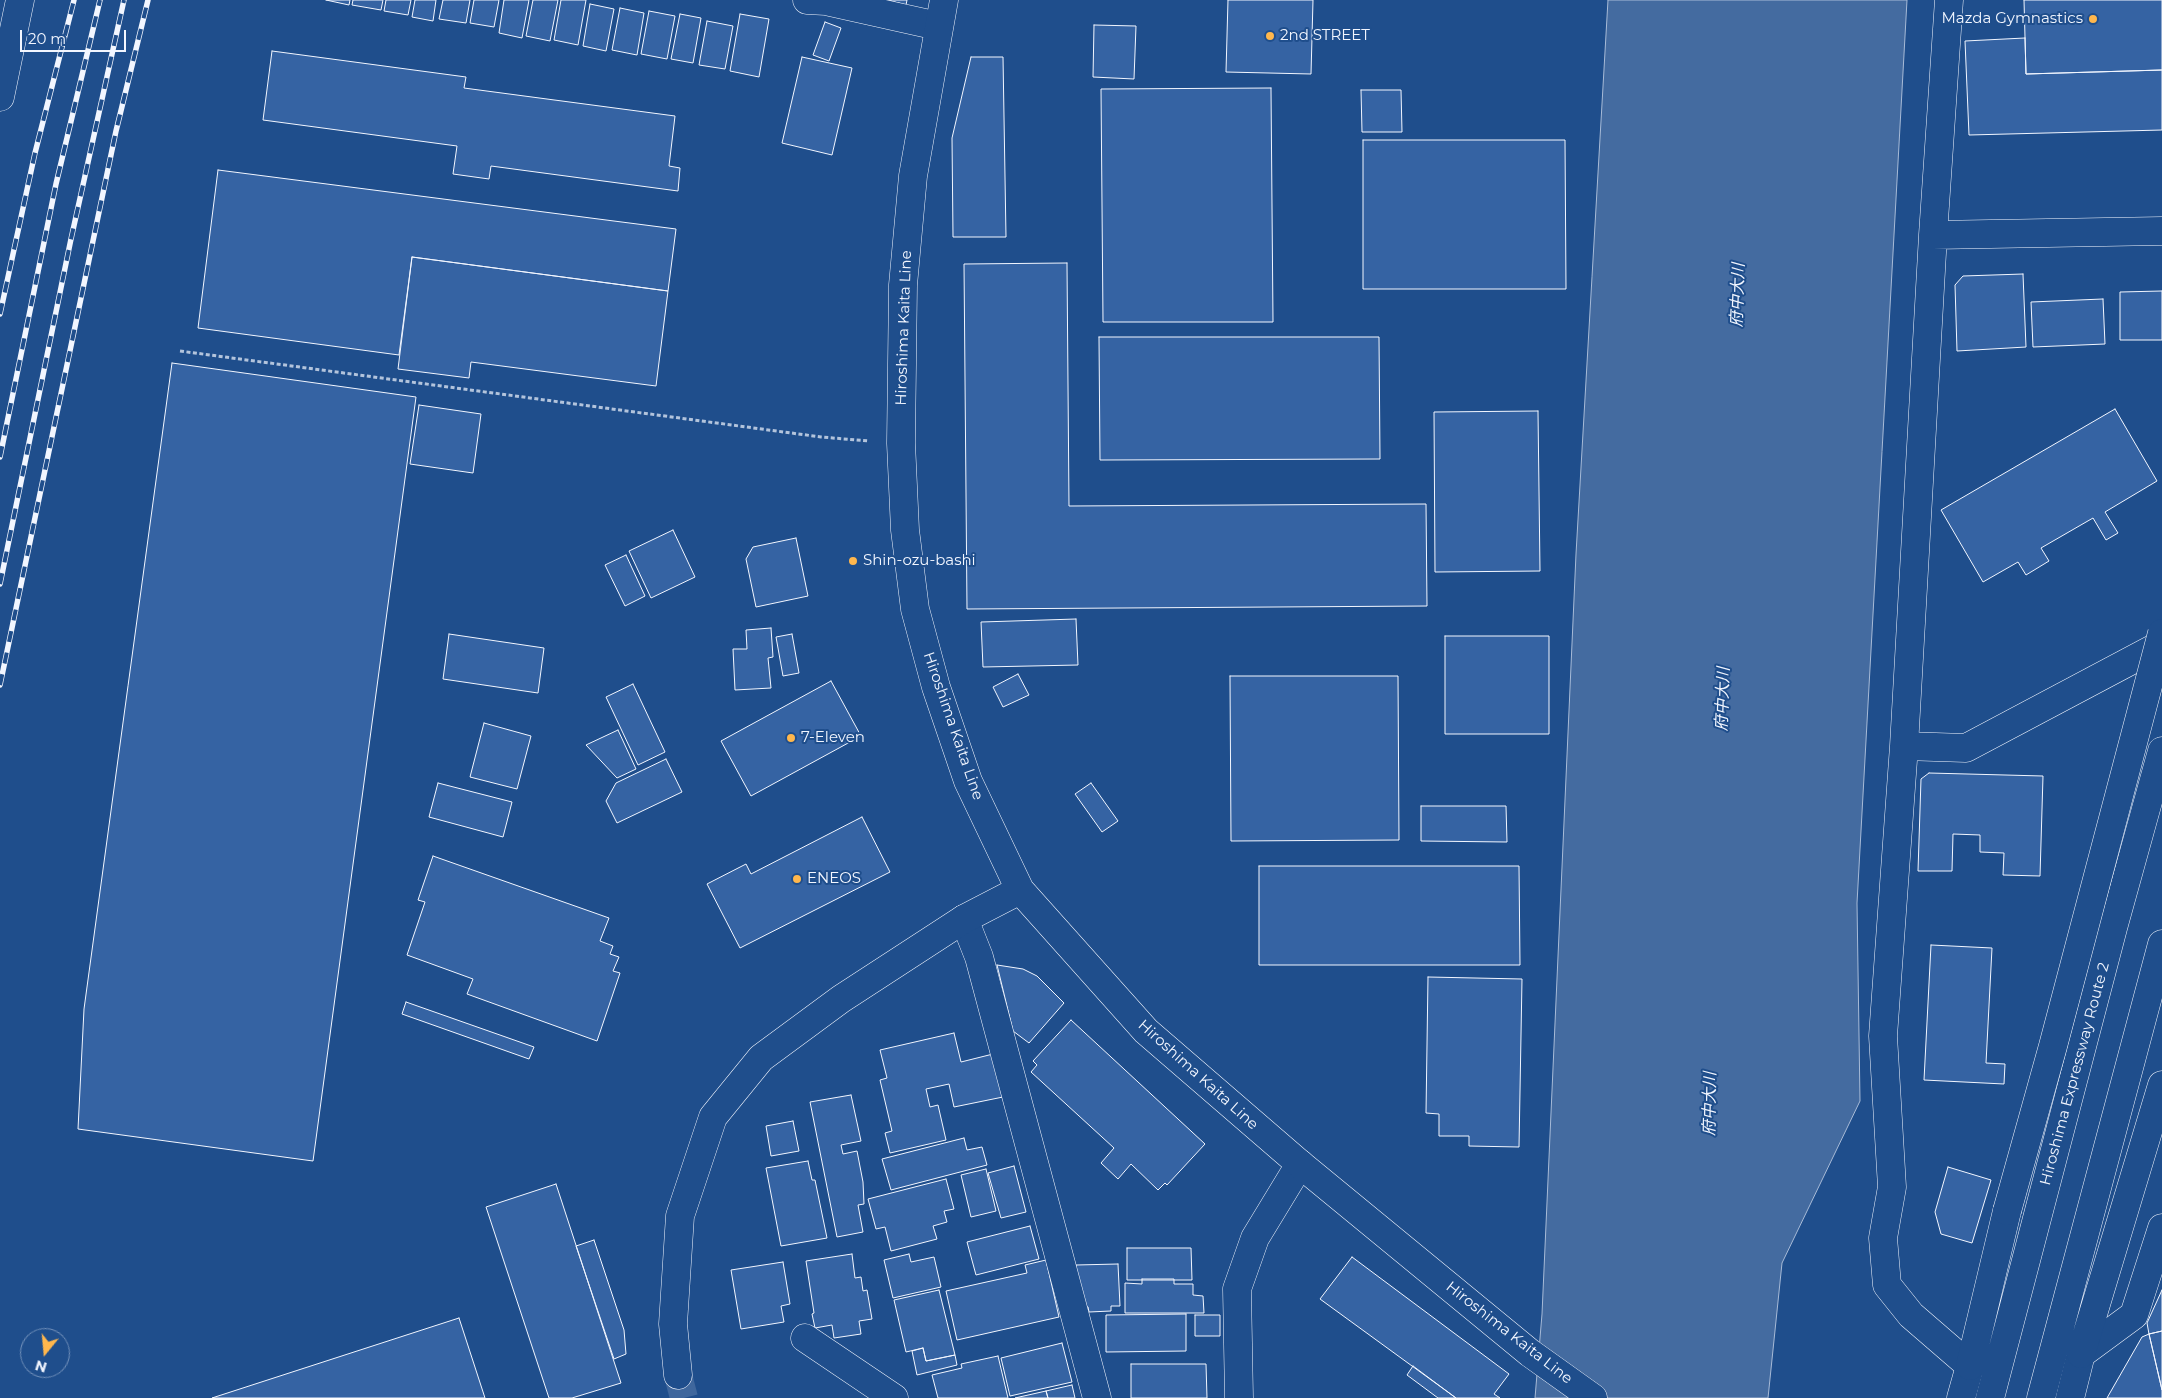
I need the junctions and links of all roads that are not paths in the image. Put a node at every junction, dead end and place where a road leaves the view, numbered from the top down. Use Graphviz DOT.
graph roads {
  1 [pos="20,0"];
  2 [pos="808,0"];
  3 [pos="1949,0"];
  4 [pos="941,13"];
  5 [pos="0,97"];
  6 [pos="2162,231"];
  7 [pos="1933,235"];
  8 [pos="2162,633"];
  9 [pos="2162,644"];
  10 [pos="1904,746"];
  11 [pos="2162,751"];
  12 [pos="1020,890"];
  13 [pos="964,919"];
  14 [pos="2162,944"];
  15 [pos="2162,1085"];
  16 [pos="1300,1164"];
  17 [pos="2162,1228"];
  18 [pos="805,1338"];
  19 [pos="2081,1354"];
  20 [pos="1970,1366"];
  21 [pos="678,1375"];
  22 [pos="894,1398"];
  23 [pos="1097,1398"];
  24 [pos="1238,1398"];
  25 [pos="1593,1398"];
  26 [pos="1961,1398"];
  27 [pos="1990,1398"];
  28 [pos="2041,1398"];
  29 [pos="2070,1398"];
  1 -- 5 [label="main road"];
  2 -- 4 [label="main road"];
  3 -- 7 [label="main road"];
  4 -- 12 [label="main road, Hiroshima Kaita Line"];
  6 -- 7 [label="main road"];
  7 -- 10 [label="main road"];
  8 -- 20 [label="main road, bridge"];
  9 -- 10 [label="main road"];
  10 -- 20 [label="main road"];
  11 -- 27 [label="main road, Hiroshima Expressway Route 2"];
  12 -- 13 [label="main road"];
  12 -- 16 [label="main road, Hiroshima Kaita Line"];
  13 -- 21 [label="main road"];
  13 -- 23 [label="main road"];
  14 -- 28 [label="main road"];
  15 -- 19 [label="main road"];
  16 -- 24 [label="main road"];
  16 -- 25 [label="main road, Hiroshima Kaita Line"];
  17 -- 19 [label="main road"];
  18 -- 22 [label="main road"];
  19 -- 29 [label="main road"];
  20 -- 26 [label="main road"];
}
